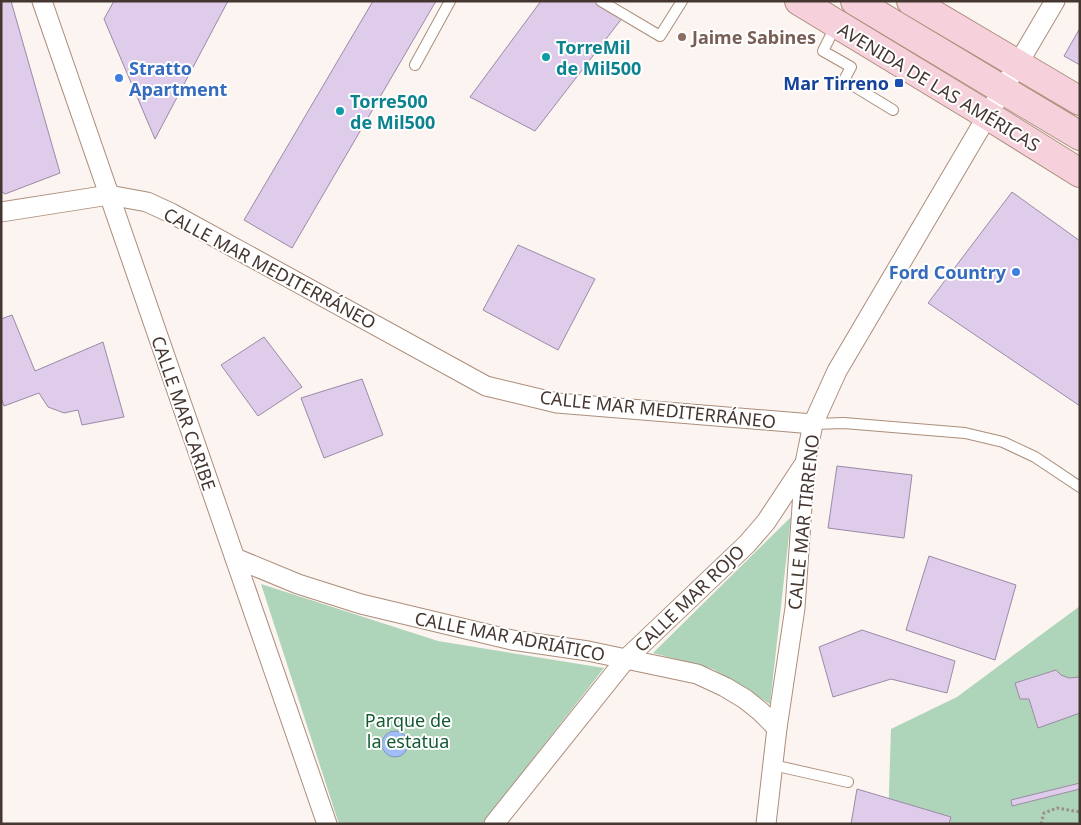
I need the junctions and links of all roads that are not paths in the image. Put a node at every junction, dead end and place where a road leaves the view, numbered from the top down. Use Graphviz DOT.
graph roads {
  1 [pos="450,1"];
  2 [pos="601,1"];
  3 [pos="682,1"];
  4 [pos="799,1"];
  5 [pos="855,1"];
  6 [pos="911,1"];
  7 [pos="1055,1"];
  8 [pos="48,6"];
  9 [pos="836,24"];
  10 [pos="1018,64"];
  11 [pos="415,65"];
  12 [pos="1002,89"];
  13 [pos="1080,101"];
  14 [pos="893,110"];
  15 [pos="988,115"];
  16 [pos="1080,136"];
  17 [pos="1080,173"];
  18 [pos="109,195"];
  19 [pos="1,212"];
  20 [pos="813,424"];
  21 [pos="805,463"];
  22 [pos="1080,487"];
  23 [pos="234,558"];
  24 [pos="626,659"];
  25 [pos="777,728"];
  26 [pos="773,765"];
  27 [pos="848,782"];
  28 [pos="326,824"];
  29 [pos="494,824"];
  30 [pos="766,824"];
  1 -- 11 [label="lane"];
  2 -- 3 [label="lane"];
  4 -- 9 [label="main road, AVENIDA DE LAS AMÉRICAS"];
  5 -- 12 [label="main road, AVENIDA DE LAS AMÉRICAS"];
  6 -- 10 [label="main road"];
  7 -- 10 [label="street, CALLE MAR TIRRENO"];
  8 -- 18 [label="street, CALLE MAR CARIBE"];
  9 -- 14 [label="lane"];
  9 -- 15 [label="main road, AVENIDA DE LAS AMÉRICAS"];
  10 -- 12 [label="street, CALLE MAR TIRRENO"];
  10 -- 13 [label="main road"];
  12 -- 15 [label="street, CALLE MAR TIRRENO"];
  12 -- 16 [label="main road, AVENIDA DE LAS AMÉRICAS"];
  15 -- 17 [label="main road, AVENIDA DE LAS AMÉRICAS"];
  15 -- 20 [label="street, CALLE MAR TIRRENO"];
  18 -- 19 [label="street, CALLE MAR MEDITERRÁNEO"];
  18 -- 20 [label="street, CALLE MAR MEDITERRÁNEO"];
  18 -- 23 [label="street, CALLE MAR CARIBE"];
  20 -- 21 [label="street, CALLE MAR TIRRENO"];
  20 -- 22 [label="lane, CALLE MAR MEDITERRÁNEO"];
  21 -- 24 [label="street, CALLE MAR ROJO"];
  21 -- 25 [label="street, CALLE MAR TIRRENO"];
  23 -- 24 [label="street, CALLE MAR ADRIÁTICO"];
  23 -- 28 [label="street, CALLE MAR CARIBE"];
  24 -- 25 [label="street, CALLE MAR ADRIÁTICO"];
  24 -- 29 [label="street, CALLE MAR ROJO"];
  25 -- 26 [label="street, CALLE MAR TIRRENO"];
  26 -- 27 [label="lane"];
  26 -- 30 [label="street, CALLE MAR TIRRENO"];
}
